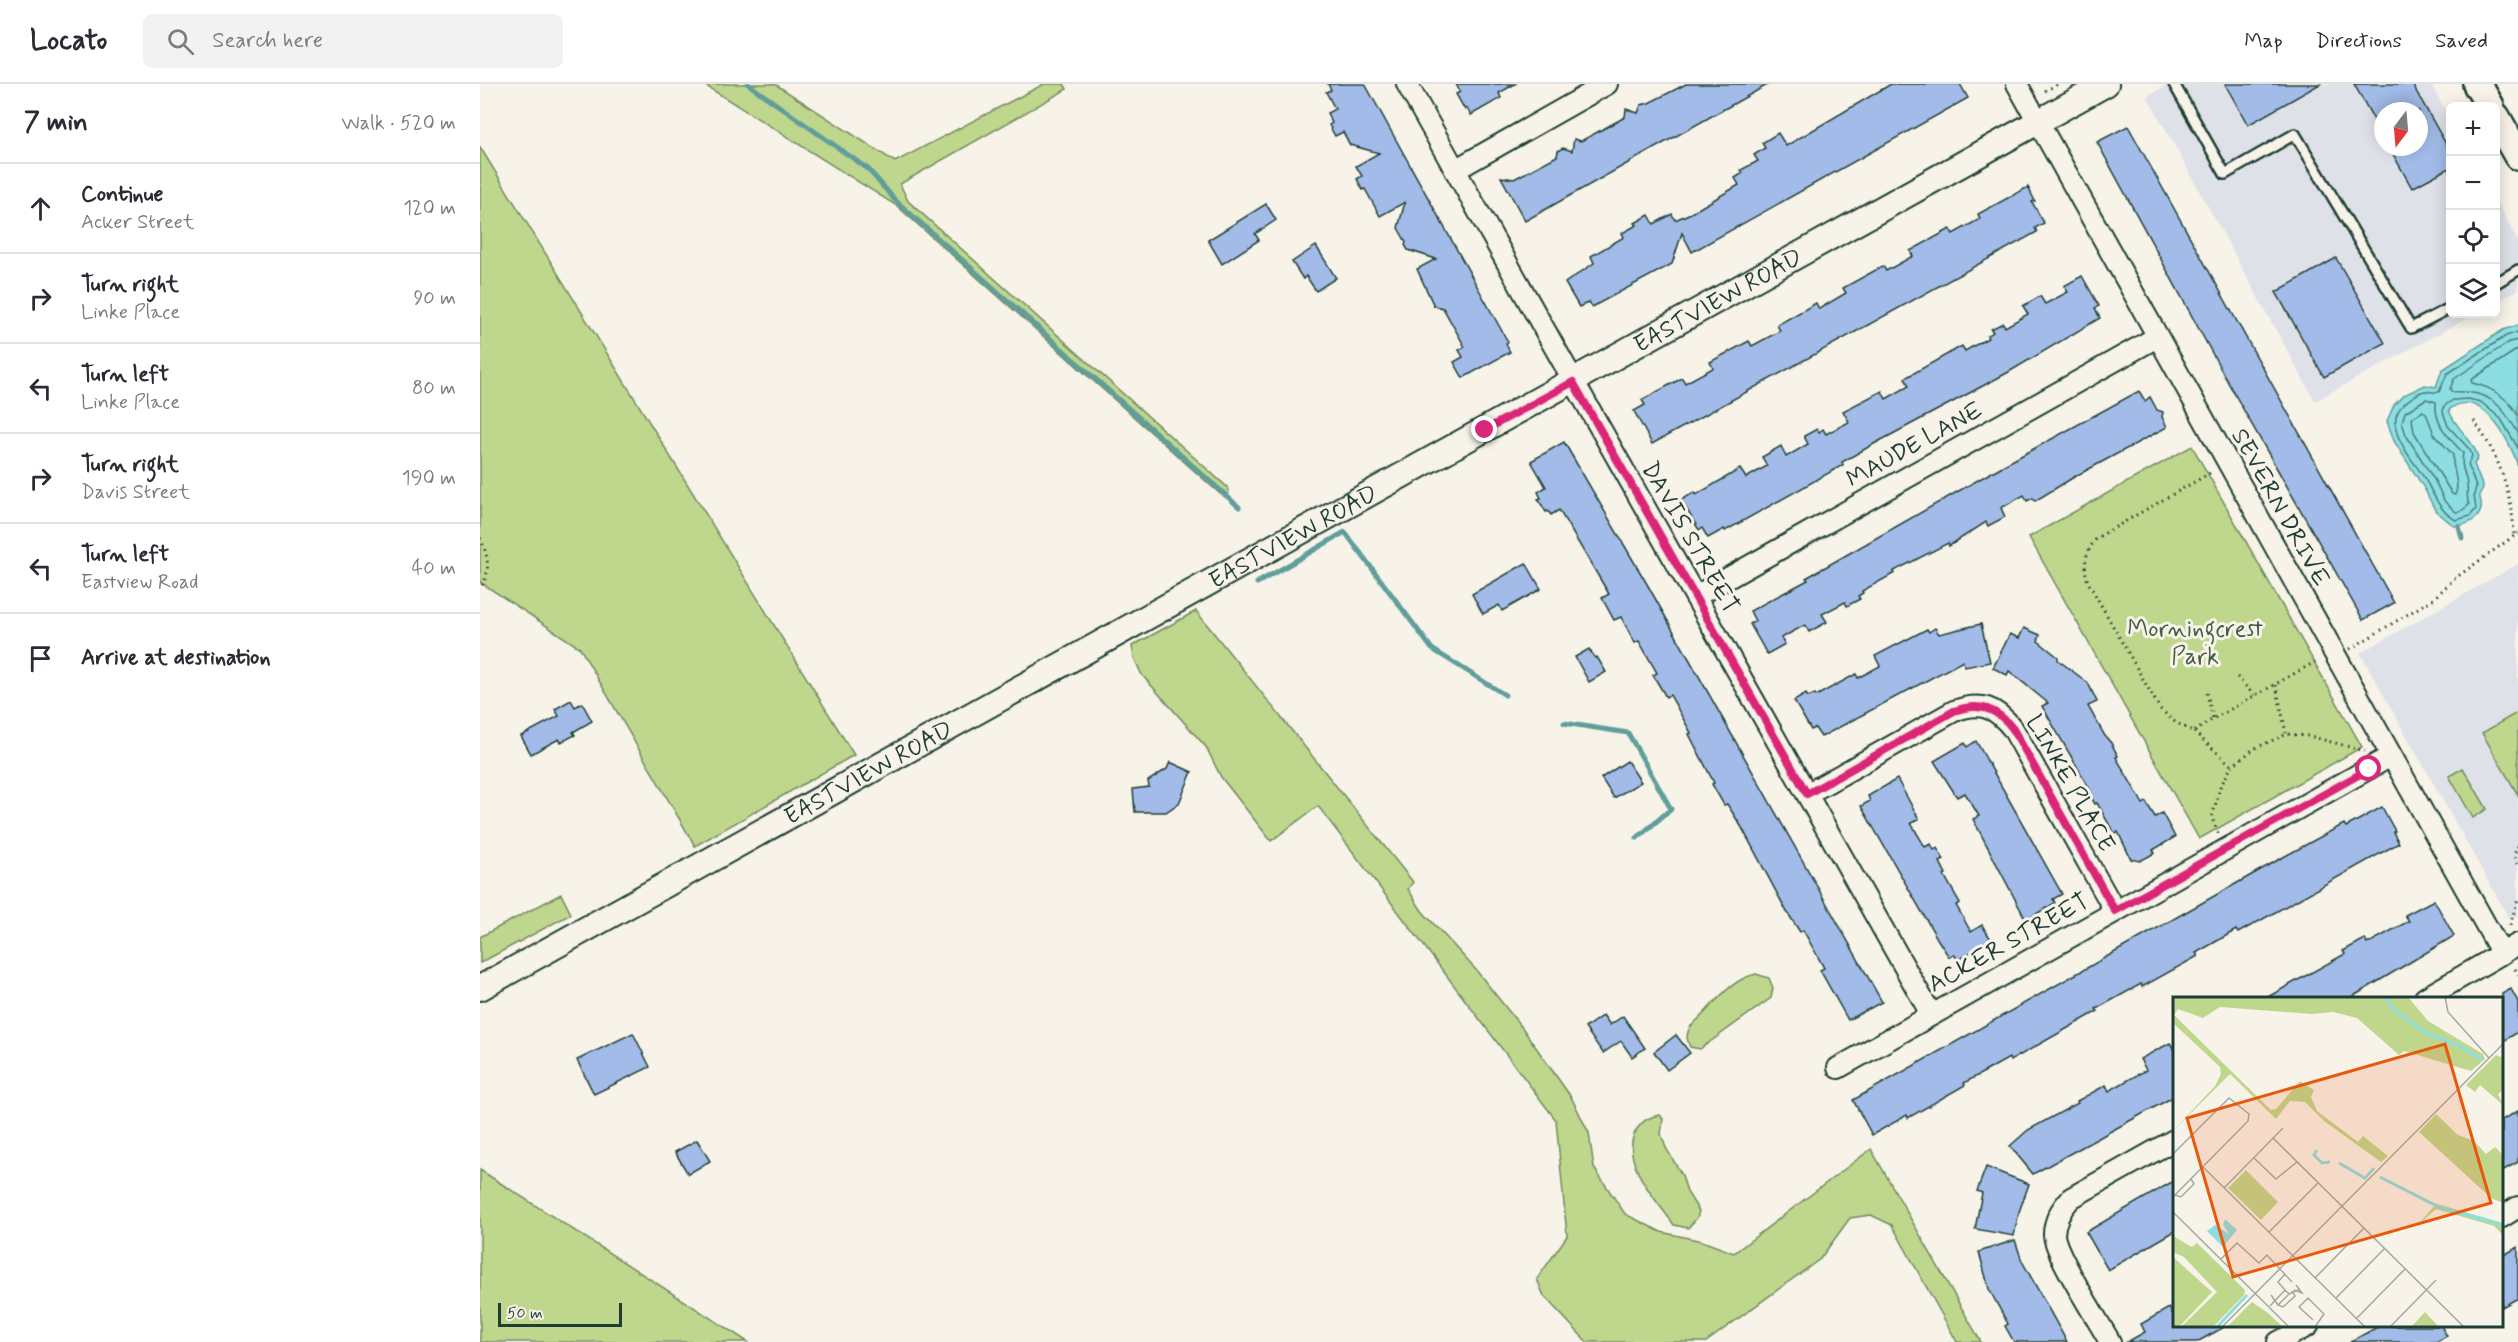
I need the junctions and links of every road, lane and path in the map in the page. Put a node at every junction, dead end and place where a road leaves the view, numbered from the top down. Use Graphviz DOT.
graph roads {
  1 [pos="1407,84"];
  2 [pos="1607,84"];
  3 [pos="2018,84"];
  4 [pos="2058,84"];
  5 [pos="2106,84"];
  6 [pos="2174,84"];
  7 [pos="2477,84"];
  8 [pos="2045,91"];
  9 [pos="2488,102"];
  10 [pos="2038,122"];
  11 [pos="2500,124"];
  12 [pos="2518,156"];
  13 [pos="1455,170"];
  14 [pos="2518,270"];
  15 [pos="2500,281"];
  16 [pos="2446,310"];
  17 [pos="2157,337"];
  18 [pos="1573,382"];
  19 [pos="2474,421"];
  20 [pos="2210,473"];
  21 [pos="2516,533"];
  22 [pos="480,538"];
  23 [pos="480,589"];
  24 [pos="1696,596"];
  25 [pos="2349,650"];
  26 [pos="2316,662"];
  27 [pos="2237,677"];
  28 [pos="2276,685"];
  29 [pos="2207,693"];
  30 [pos="2254,695"];
  31 [pos="2213,718"];
  32 [pos="2194,732"];
  33 [pos="2287,734"];
  34 [pos="2365,750"];
  35 [pos="2391,756"];
  36 [pos="2232,766"];
  37 [pos="1807,794"];
  38 [pos="2218,833"];
  39 [pos="2518,846"];
  40 [pos="2518,866"];
  41 [pos="2518,899"];
  42 [pos="2115,911"];
  43 [pos="2510,925"];
  44 [pos="2512,956"];
  45 [pos="2518,975"];
  46 [pos="480,988"];
  47 [pos="2429,997"];
  48 [pos="1931,1014"];
  49 [pos="1838,1068"];
  50 [pos="2173,1141"];
  51 [pos="2518,1207"];
  52 [pos="2503,1215"];
  53 [pos="2306,1327"];
  54 [pos="2110,1342"];
  55 [pos="2278,1342"];
  1 -- 13 [label="street, DAVIS STREET"];
  2 -- 13 [label="street"];
  3 -- 10 [label="street, SEVERN DRIVE"];
  4 -- 8 [label="path"];
  5 -- 10 [label="street, EASTVIEW ROAD"];
  6 -- 16 [label="lane"];
  7 -- 9 [label="main road"];
  10 -- 17 [label="street, SEVERN DRIVE"];
  10 -- 18 [label="street, EASTVIEW ROAD"];
  11 -- 12 [label="main road"];
  13 -- 18 [label="street, DAVIS STREET"];
  14 -- 15 [label="lane"];
  17 -- 24 [label="street, MAUDE LANE"];
  17 -- 35 [label="street, SEVERN DRIVE"];
  18 -- 24 [label="street, DAVIS STREET"];
  18 -- 46 [label="street, EASTVIEW ROAD"];
  19 -- 21 [label="path"];
  20 -- 32 [label="path"];
  21 -- 25 [label="path"];
  22 -- 23 [label="path"];
  24 -- 37 [label="street, DAVIS STREET"];
  26 -- 28 [label="path"];
  27 -- 30 [label="path"];
  28 -- 30 [label="path"];
  28 -- 33 [label="path"];
  29 -- 31 [label="path"];
  30 -- 31 [label="path"];
  31 -- 32 [label="path"];
  32 -- 36 [label="path"];
  33 -- 34 [label="path"];
  33 -- 36 [label="path"];
  35 -- 42 [label="street, ACKER STREET"];
  35 -- 44 [label="street, SEVERN DRIVE"];
  36 -- 38 [label="path"];
  37 -- 42 [label="street, LINKE PLACE"];
  37 -- 48 [label="street, DAVIS STREET"];
  39 -- 40 [label="path"];
  41 -- 43 [label="path"];
  42 -- 48 [label="street, ACKER STREET"];
  44 -- 45 [label="path"];
  44 -- 47 [label="street"];
  48 -- 49 [label="street, ACKER STREET"];
  50 -- 54 [label="street"];
  51 -- 52 [label="street"];
  53 -- 55 [label="street"];
}
